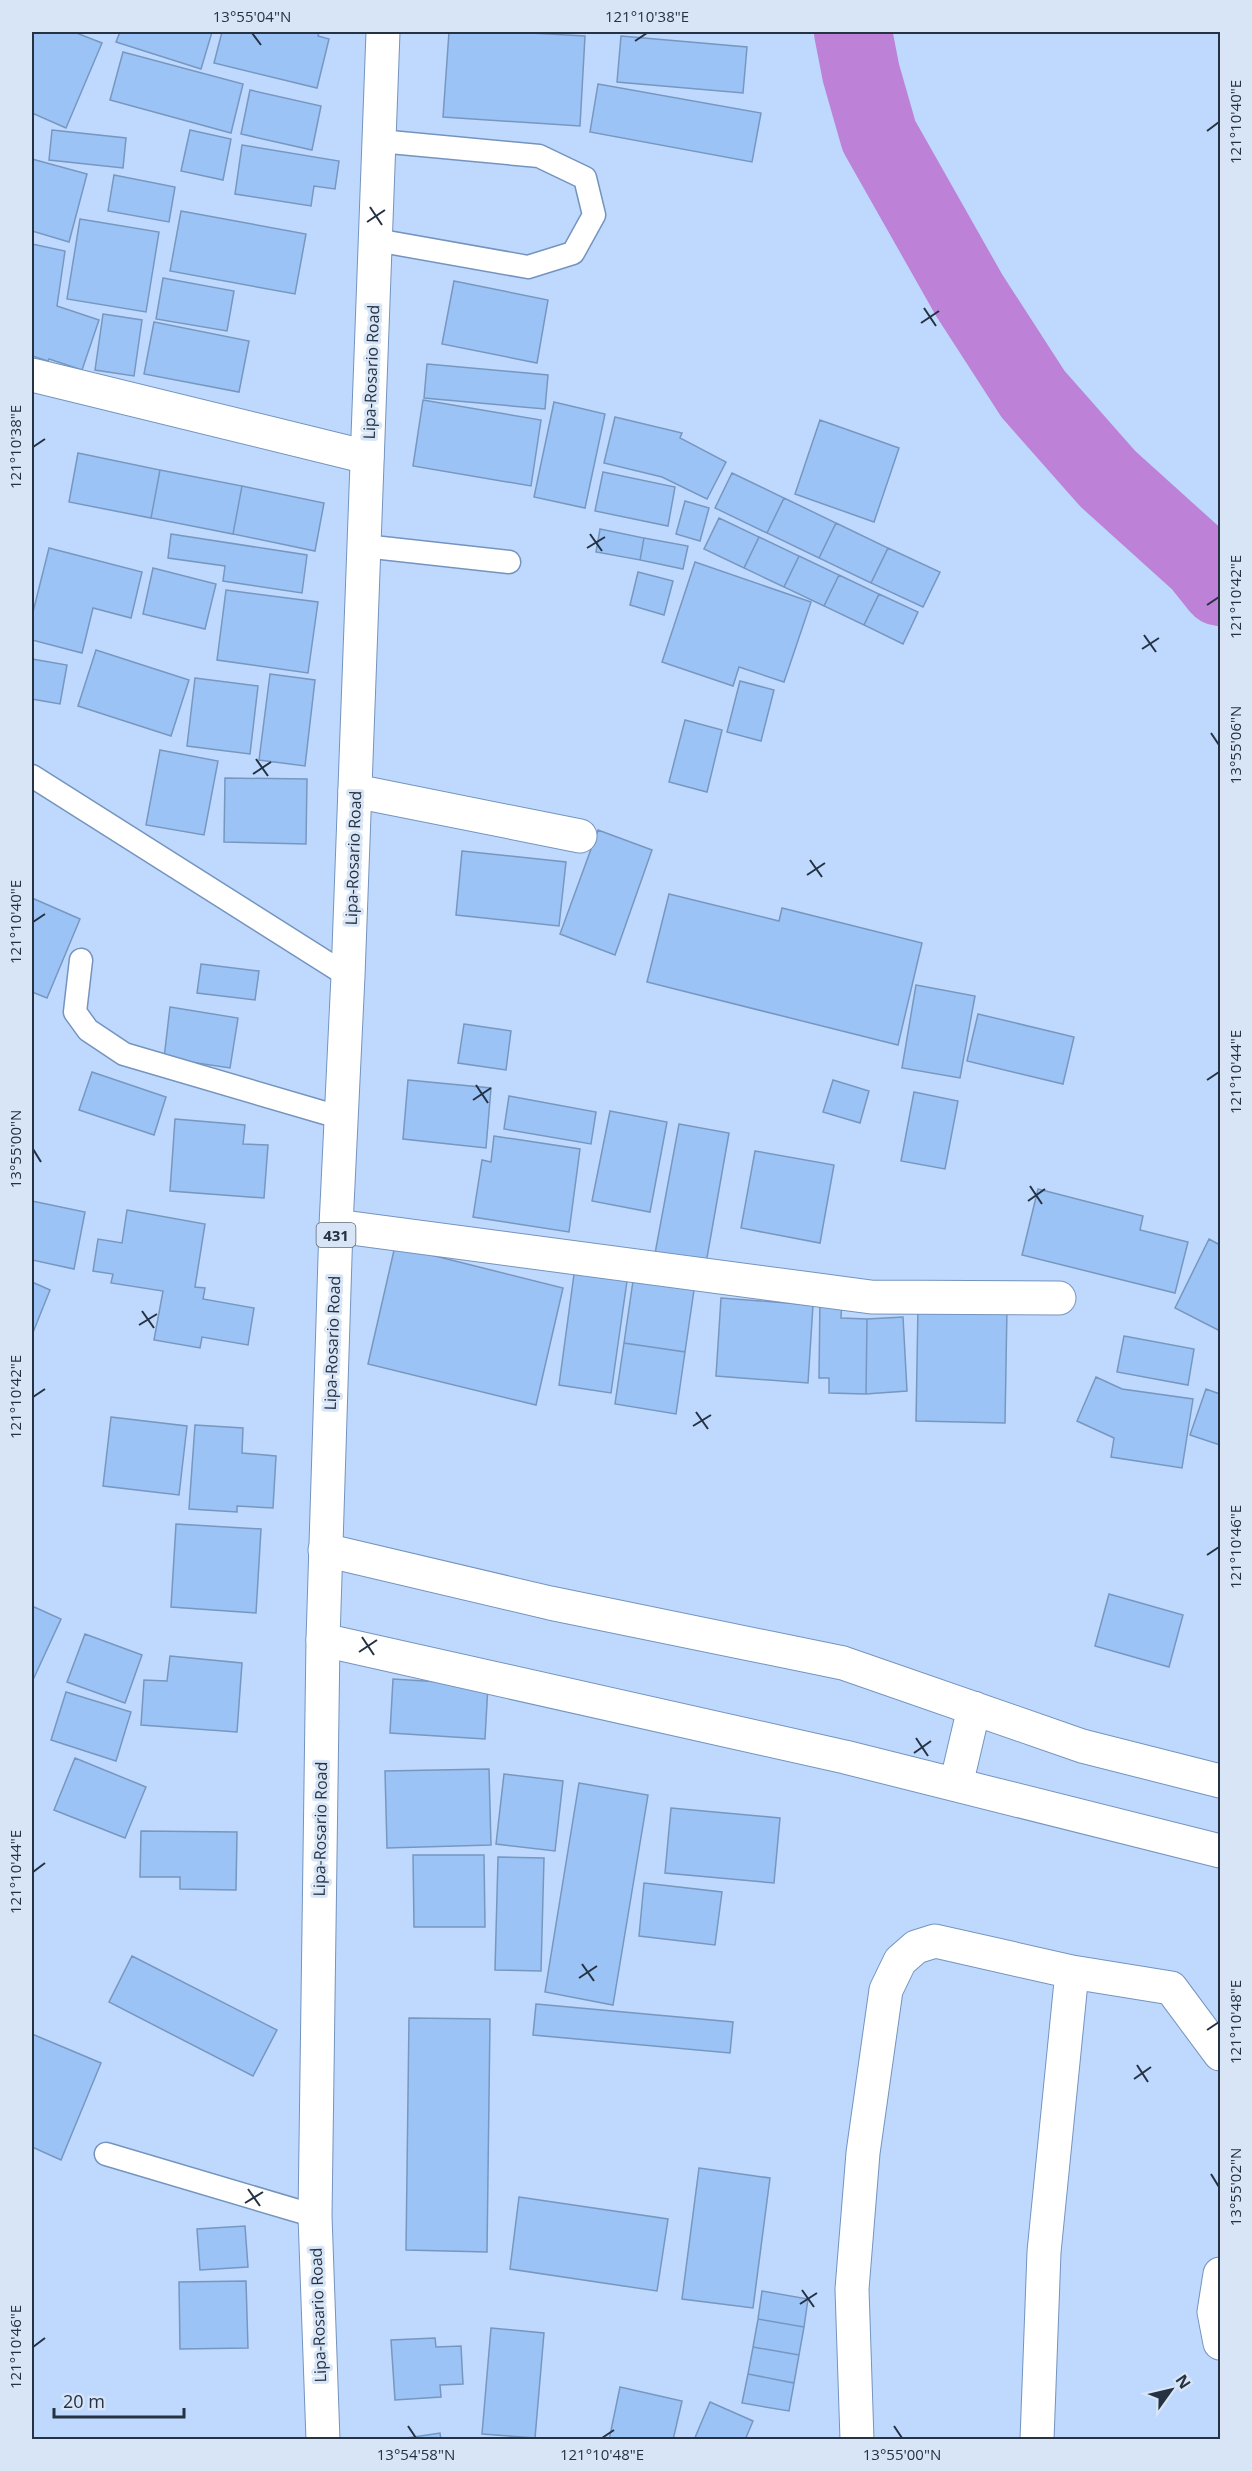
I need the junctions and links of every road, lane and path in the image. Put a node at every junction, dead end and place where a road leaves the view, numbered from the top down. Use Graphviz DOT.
graph roads {
  1 [pos="383,32"];
  2 [pos="379,141"];
  3 [pos="376,240"];
  4 [pos="32,375"];
  5 [pos="367,458"];
  6 [pos="364,546"];
  7 [pos="509,562"];
  8 [pos="32,776"];
  9 [pos="355,791"];
  10 [pos="580,836"];
  11 [pos="81,960"];
  12 [pos="348,976"];
  13 [pos="342,1118"];
  14 [pos="336,1226"];
  15 [pos="1059,1298"];
  16 [pos="326,1550"];
  17 [pos="323,1640"];
  18 [pos="974,1708"];
  19 [pos="1221,1780"];
  20 [pos="956,1785"];
  21 [pos="1221,1851"];
  22 [pos="1072,1972"];
  23 [pos="1221,2054"];
  24 [pos="106,2154"];
  25 [pos="315,2216"];
  26 [pos="1221,2274"];
  27 [pos="1221,2343"];
  28 [pos="323,2439"];
  29 [pos="857,2439"];
  30 [pos="1037,2439"];
  1 -- 2 [label="street, Lipa-Rosario Road / 431"];
  2 -- 3 [label="street, Lipa-Rosario Road / 431"];
  2 -- 3 [label="lane"];
  3 -- 5 [label="street, Lipa-Rosario Road / 431"];
  4 -- 5 [label="street"];
  5 -- 6 [label="street, Lipa-Rosario Road / 431"];
  6 -- 7 [label="lane"];
  6 -- 9 [label="street, Lipa-Rosario Road / 431"];
  8 -- 12 [label="lane"];
  9 -- 10 [label="street"];
  9 -- 12 [label="street, Lipa-Rosario Road / 431"];
  11 -- 13 [label="lane"];
  12 -- 13 [label="street, Lipa-Rosario Road / 431"];
  13 -- 14 [label="street, Lipa-Rosario Road / 431"];
  14 -- 15 [label="street"];
  14 -- 16 [label="street, Lipa-Rosario Road / 431"];
  16 -- 17 [label="street, Lipa-Rosario Road / 431"];
  16 -- 18 [label="street"];
  17 -- 20 [label="street"];
  17 -- 25 [label="street, Lipa-Rosario Road / 431"];
  18 -- 19 [label="street"];
  18 -- 20 [label="street"];
  20 -- 21 [label="street"];
  22 -- 23 [label="street"];
  22 -- 29 [label="street"];
  22 -- 30 [label="street"];
  24 -- 25 [label="lane"];
  25 -- 28 [label="street, Lipa-Rosario Road / 431"];
  26 -- 27 [label="street"];
}
